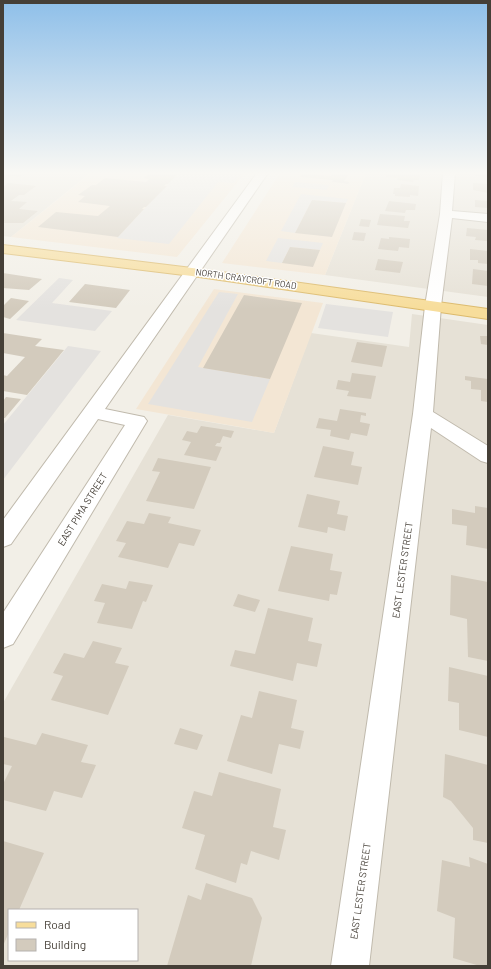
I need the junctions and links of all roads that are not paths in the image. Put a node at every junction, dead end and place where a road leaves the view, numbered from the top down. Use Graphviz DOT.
graph roads {
  1 [pos="231,218"];
  2 [pos="445,218"];
  3 [pos="3,249"];
  4 [pos="192,272"];
  5 [pos="433,306"];
  6 [pos="488,314"];
  7 [pos="92,412"];
  8 [pos="423,414"];
  9 [pos="488,456"];
  10 [pos="3,538"];
  11 [pos="3,636"];
  12 [pos="350,966"];
  1 -- 4 [label="street"];
  2 -- 5 [label="street, EAST LESTER STREET"];
  3 -- 4 [label="main road, NORTH CRAYCROFT ROAD"];
  4 -- 5 [label="main road, NORTH CRAYCROFT ROAD"];
  4 -- 7 [label="street"];
  5 -- 6 [label="main road, NORTH CRAYCROFT ROAD"];
  5 -- 8 [label="street, EAST LESTER STREET"];
  7 -- 10 [label="street"];
  7 -- 11 [label="street, EAST PIMA STREET"];
  8 -- 9 [label="street"];
  8 -- 12 [label="street, EAST LESTER STREET"];
}
